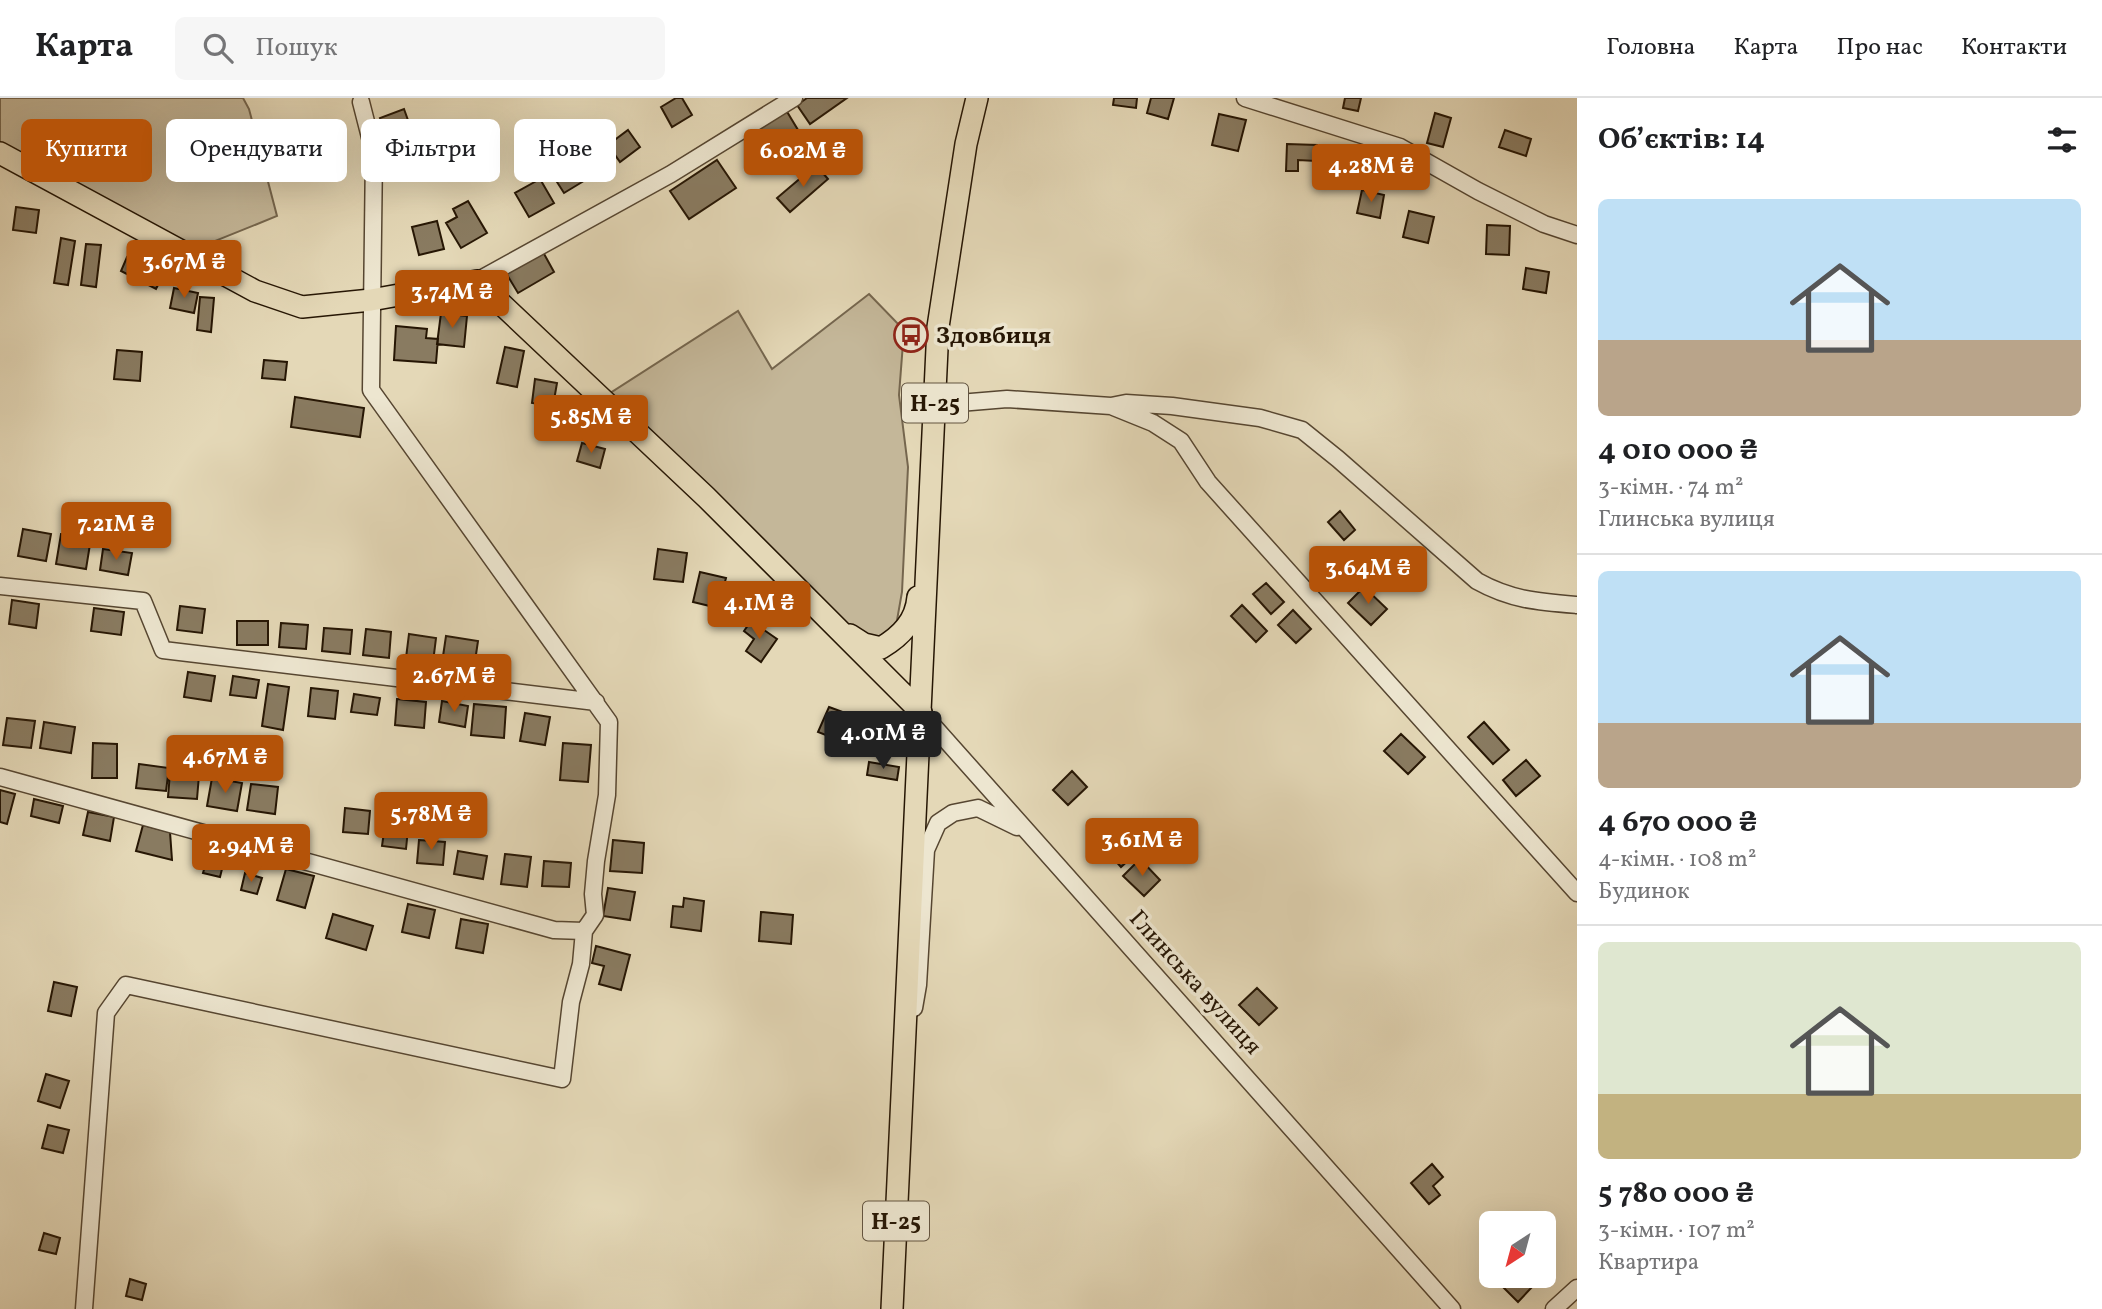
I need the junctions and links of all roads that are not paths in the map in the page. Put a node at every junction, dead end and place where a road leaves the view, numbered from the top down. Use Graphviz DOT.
graph roads {
  1 [pos="794,98"];
  2 [pos="977,98"];
  3 [pos="1245,98"];
  4 [pos="361,103"];
  5 [pos="0,153"];
  6 [pos="1577,235"];
  7 [pos="477,281"];
  8 [pos="371,300"];
  9 [pos="935,405"];
  10 [pos="1111,406"];
  11 [pos="929,526"];
  12 [pos="0,586"];
  13 [pos="1577,605"];
  14 [pos="833,624"];
  15 [pos="596,702"];
  16 [pos="921,712"];
  17 [pos="0,777"];
  18 [pos="1029,834"];
  19 [pos="1577,893"];
  20 [pos="584,931"];
  21 [pos="905,1055"];
  22 [pos="1577,1288"];
  23 [pos="84,1309"];
  24 [pos="892,1309"];
  25 [pos="1452,1309"];
  26 [pos="1554,1309"];
  1 -- 7 [label="street"];
  2 -- 9 [label="main road, Н-25"];
  3 -- 6 [label="street"];
  4 -- 8 [label="street"];
  5 -- 8 [label="main road"];
  7 -- 8 [label="main road"];
  7 -- 14 [label="main road, Глинська вулиця"];
  8 -- 15 [label="street"];
  9 -- 10 [label="street"];
  9 -- 11 [label="main road, Н-25"];
  10 -- 13 [label="street"];
  10 -- 19 [label="street"];
  11 -- 14 [label="main road"];
  11 -- 16 [label="main road, Н-25"];
  12 -- 15 [label="street"];
  14 -- 16 [label="main road, Глинська вулиця"];
  15 -- 20 [label="street"];
  16 -- 18 [label="street, Глинська вулиця"];
  16 -- 21 [label="main road, Н-25"];
  17 -- 20 [label="street"];
  18 -- 21 [label="street"];
  18 -- 25 [label="street, Глинська вулиця"];
  20 -- 23 [label="street"];
  21 -- 24 [label="main road, Н-25"];
  22 -- 26 [label="street"];
}
